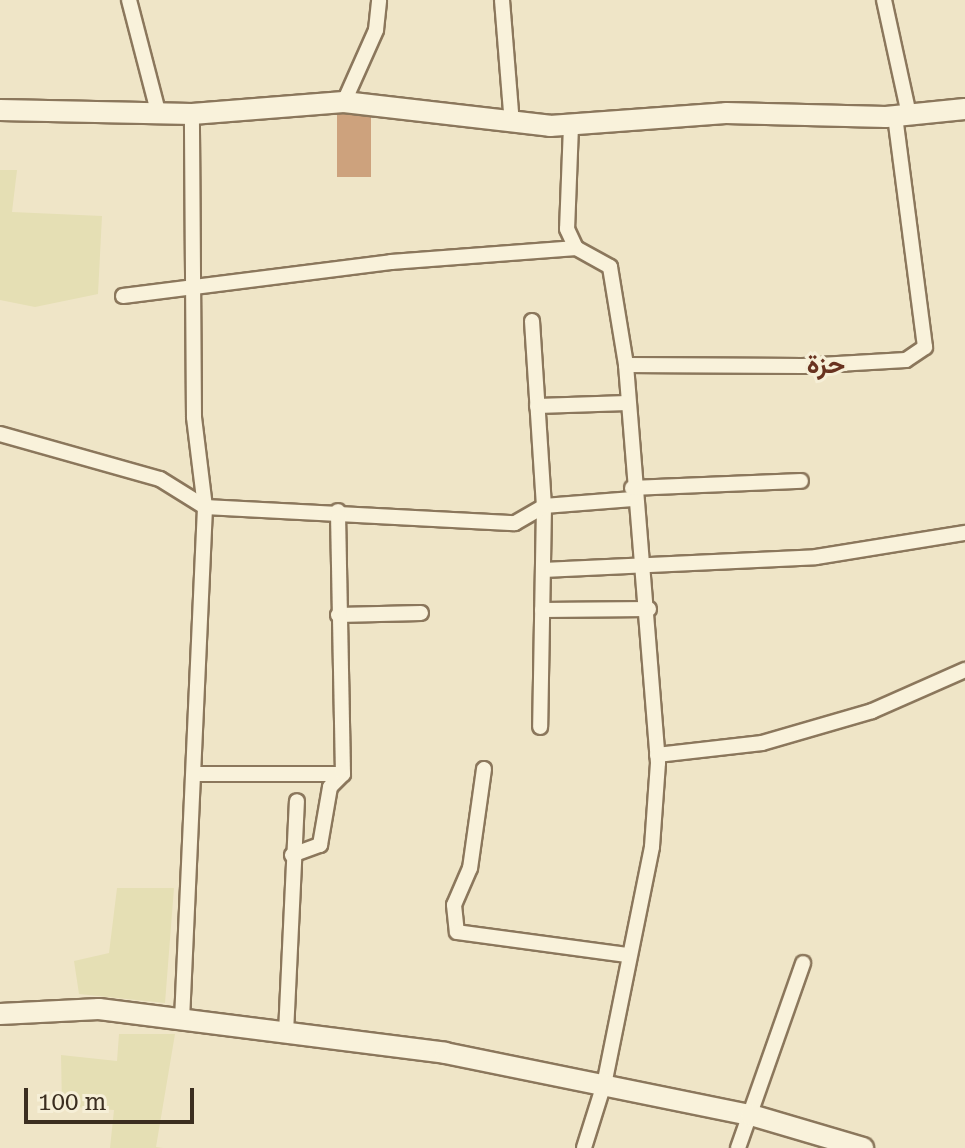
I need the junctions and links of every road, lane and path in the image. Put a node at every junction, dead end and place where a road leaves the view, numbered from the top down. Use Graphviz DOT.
graph roads {
  1 [pos="129,0"];
  2 [pos="379,0"];
  3 [pos="502,0"];
  4 [pos="884,0"];
  5 [pos="344,102"];
  6 [pos="965,109"];
  7 [pos="0,110"];
  8 [pos="105,114"];
  9 [pos="192,114"];
  10 [pos="159,115"];
  11 [pos="902,116"];
  12 [pos="0,121"];
  13 [pos="512,124"];
  14 [pos="571,126"];
  15 [pos="576,248"];
  16 [pos="196,291"];
  17 [pos="123,296"];
  18 [pos="532,321"];
  19 [pos="626,365"];
  20 [pos="628,403"];
  21 [pos="537,406"];
  22 [pos="0,434"];
  23 [pos="801,481"];
  24 [pos="633,493"];
  25 [pos="544,506"];
  26 [pos="205,507"];
  27 [pos="338,511"];
  28 [pos="965,533"];
  29 [pos="646,563"];
  30 [pos="543,570"];
  31 [pos="649,609"];
  32 [pos="542,610"];
  33 [pos="421,613"];
  34 [pos="338,615"];
  35 [pos="965,670"];
  36 [pos="540,727"];
  37 [pos="657,755"];
  38 [pos="484,769"];
  39 [pos="194,774"];
  40 [pos="343,774"];
  41 [pos="297,801"];
  42 [pos="292,855"];
  43 [pos="627,955"];
  44 [pos="803,963"];
  45 [pos="0,1014"];
  46 [pos="182,1020"];
  47 [pos="286,1033"];
  48 [pos="604,1084"];
  49 [pos="751,1115"];
  50 [pos="584,1148"];
  51 [pos="738,1148"];
  52 [pos="863,1148"];
  1 -- 10 [label="street"];
  2 -- 5 [label="street"];
  3 -- 13 [label="street"];
  4 -- 11 [label="street"];
  5 -- 9 [label="street"];
  5 -- 13 [label="street"];
  6 -- 11 [label="street"];
  7 -- 8 [label="street"];
  8 -- 10 [label="street"];
  8 -- 12 [label="street"];
  9 -- 10 [label="street"];
  9 -- 16 [label="street"];
  11 -- 14 [label="street"];
  11 -- 19 [label="street"];
  13 -- 14 [label="street"];
  14 -- 15 [label="street"];
  15 -- 16 [label="street"];
  15 -- 19 [label="street"];
  16 -- 17 [label="street"];
  16 -- 26 [label="street"];
  18 -- 21 [label="street"];
  19 -- 20 [label="street"];
  20 -- 21 [label="street"];
  20 -- 24 [label="street"];
  21 -- 25 [label="street"];
  22 -- 26 [label="street"];
  23 -- 24 [label="street"];
  24 -- 25 [label="street"];
  24 -- 29 [label="street"];
  25 -- 27 [label="street"];
  25 -- 30 [label="street"];
  26 -- 27 [label="street"];
  26 -- 39 [label="street"];
  27 -- 34 [label="street"];
  28 -- 29 [label="street"];
  29 -- 30 [label="street"];
  29 -- 31 [label="street"];
  30 -- 32 [label="street"];
  31 -- 32 [label="street"];
  31 -- 37 [label="street"];
  32 -- 36 [label="street"];
  33 -- 34 [label="street"];
  34 -- 40 [label="street"];
  35 -- 37 [label="street"];
  37 -- 43 [label="street"];
  38 -- 43 [label="street"];
  39 -- 40 [label="street"];
  39 -- 46 [label="street"];
  40 -- 42 [label="street"];
  41 -- 42 [label="street"];
  42 -- 47 [label="street"];
  43 -- 48 [label="street"];
  44 -- 49 [label="street"];
  45 -- 46 [label="street"];
  46 -- 47 [label="street"];
  47 -- 48 [label="street"];
  48 -- 49 [label="street"];
  48 -- 50 [label="street"];
  49 -- 51 [label="street"];
  49 -- 52 [label="street"];
}
